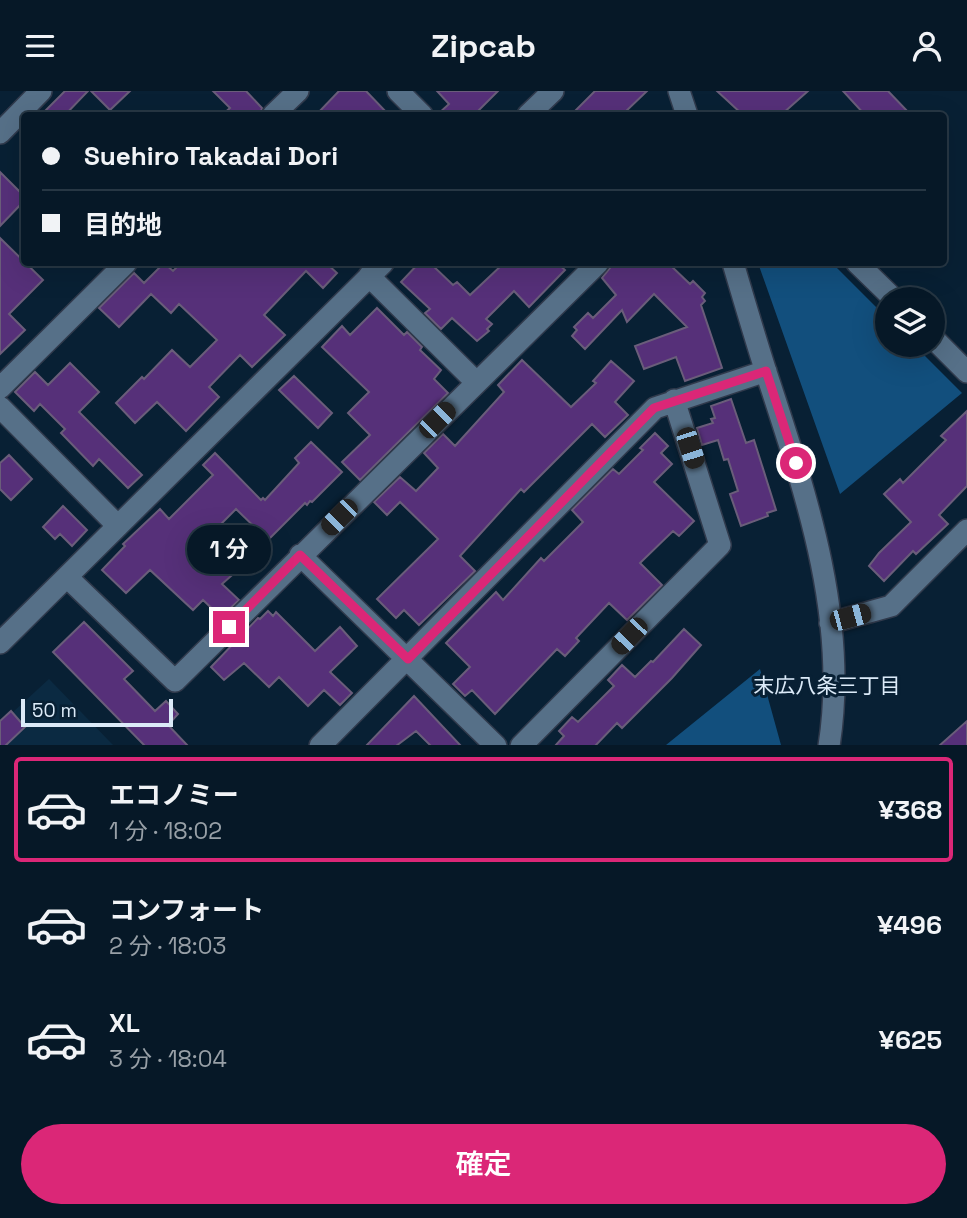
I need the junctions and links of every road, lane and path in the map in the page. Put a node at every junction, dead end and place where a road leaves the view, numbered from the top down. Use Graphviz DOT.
graph roads {
  1 [pos="41,91"];
  2 [pos="298,91"];
  3 [pos="398,91"];
  4 [pos="553,91"];
  5 [pos="679,91"];
  6 [pos="276,112"];
  7 [pos="419,112"];
  8 [pos="531,112"];
  9 [pos="686,112"];
  10 [pos="0,133"];
  11 [pos="123,266"];
  12 [pos="595,266"];
  13 [pos="734,266"];
  14 [pos="860,266"];
  15 [pos="376,269"];
  16 [pos="882,287"];
  17 [pos="945,350"];
  18 [pos="766,371"];
  19 [pos="967,372"];
  20 [pos="476,381"];
  21 [pos="0,388"];
  22 [pos="674,400"];
  23 [pos="0,407"];
  24 [pos="118,526"];
  25 [pos="967,530"];
  26 [pos="300,555"];
  27 [pos="67,577"];
  28 [pos="830,623"];
  29 [pos="0,643"];
  30 [pos="408,659"];
  31 [pos="320,745"];
  32 [pos="496,745"];
  33 [pos="521,745"];
  34 [pos="829,745"];
  1 -- 10 [label="street"];
  2 -- 6 [label="street"];
  3 -- 7 [label="street"];
  4 -- 8 [label="street"];
  5 -- 9 [label="street"];
  11 -- 21 [label="street"];
  12 -- 20 [label="street"];
  13 -- 18 [label="street"];
  14 -- 16 [label="street"];
  15 -- 20 [label="street"];
  15 -- 24 [label="street"];
  17 -- 19 [label="street"];
  18 -- 22 [label="street"];
  18 -- 28 [label="street"];
  20 -- 26 [label="street"];
  22 -- 30 [label="street"];
  22 -- 33 [label="street"];
  23 -- 24 [label="street"];
  24 -- 27 [label="street"];
  25 -- 28 [label="street"];
  26 -- 27 [label="street"];
  26 -- 30 [label="street"];
  27 -- 29 [label="street"];
  28 -- 34 [label="street"];
  30 -- 31 [label="street"];
  30 -- 32 [label="street"];
}
